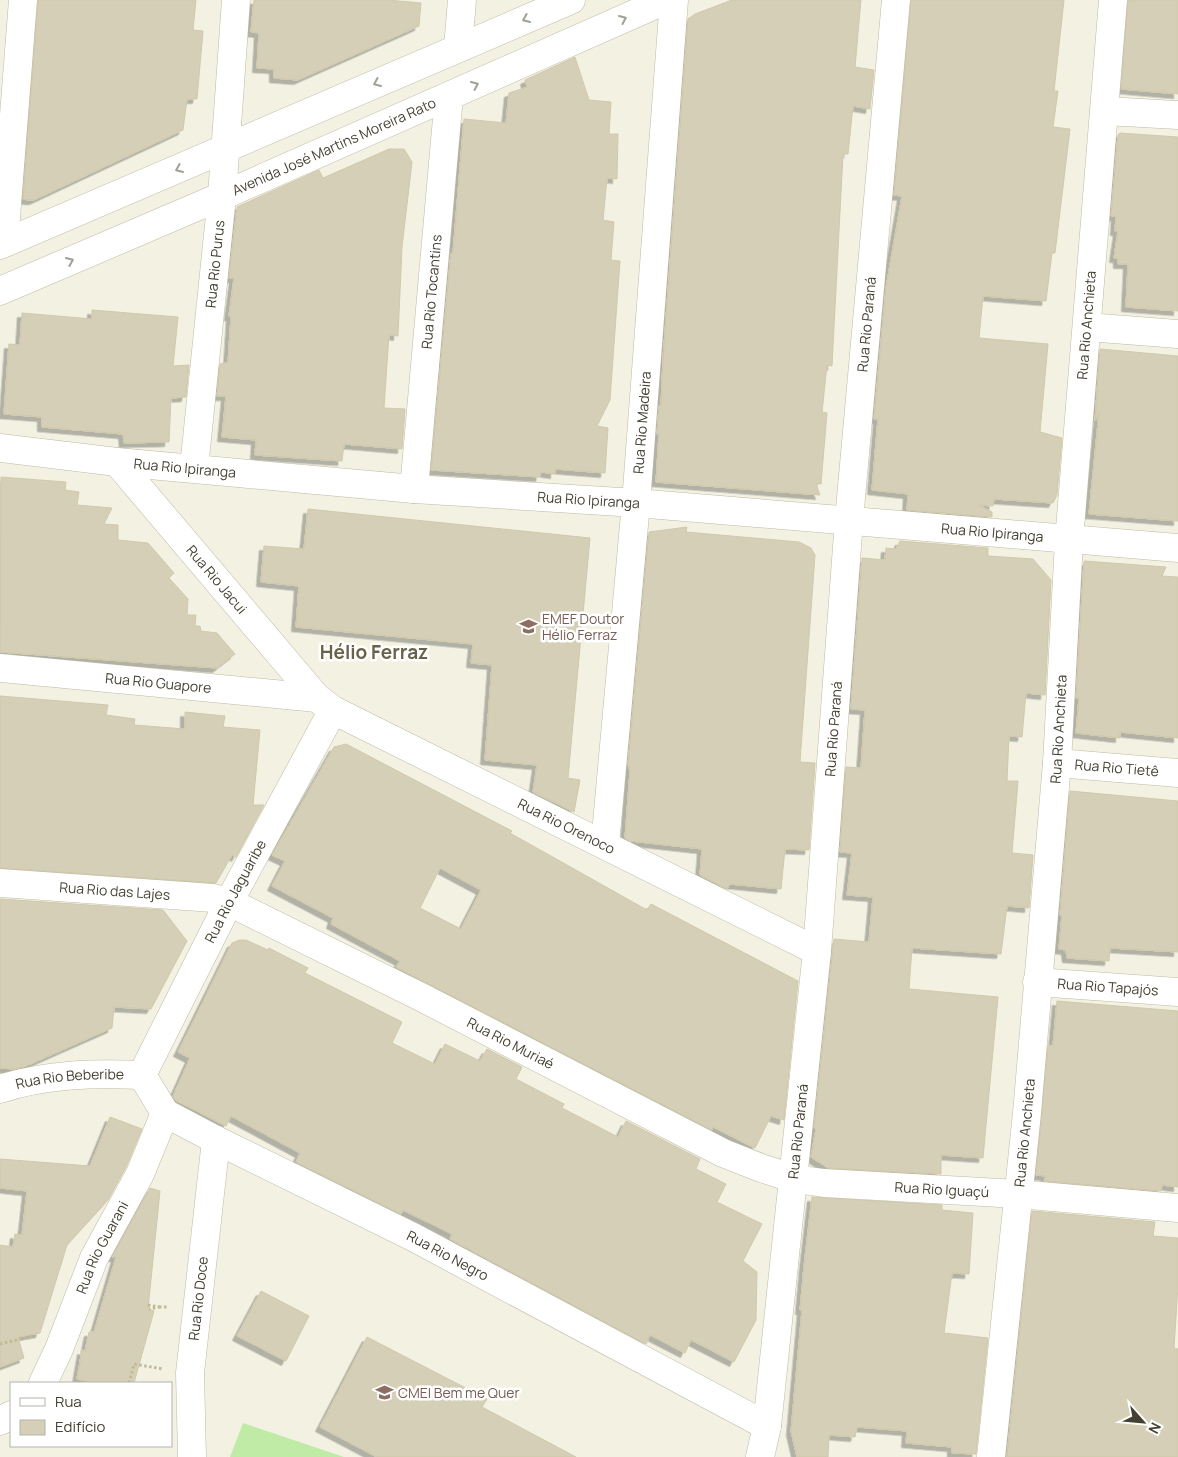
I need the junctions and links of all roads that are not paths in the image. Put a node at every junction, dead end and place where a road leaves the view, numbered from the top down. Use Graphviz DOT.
graph roads {
  1 [pos="23,0"];
  2 [pos="236,0"];
  3 [pos="462,0"];
  4 [pos="571,0"];
  5 [pos="666,0"];
  6 [pos="674,0"];
  7 [pos="896,0"];
  8 [pos="1113,0"];
  9 [pos="458,48"];
  10 [pos="449,96"];
  11 [pos="1105,111"];
  12 [pos="1178,115"];
  13 [pos="224,150"];
  14 [pos="222,196"];
  15 [pos="2,244"];
  16 [pos="0,291"];
  17 [pos="1087,327"];
  18 [pos="1178,334"];
  19 [pos="0,448"];
  20 [pos="117,462"];
  21 [pos="194,468"];
  22 [pos="414,489"];
  23 [pos="636,503"];
  24 [pos="849,520"];
  25 [pos="1070,541"];
  26 [pos="1178,548"];
  27 [pos="0,668"];
  28 [pos="324,704"];
  29 [pos="1057,763"];
  30 [pos="1178,773"];
  31 [pos="605,845"];
  32 [pos="0,883"];
  33 [pos="229,902"];
  34 [pos="817,951"];
  35 [pos="1037,982"];
  36 [pos="1178,992"];
  37 [pos="142,1075"];
  38 [pos="0,1089"];
  39 [pos="165,1113"];
  40 [pos="216,1140"];
  41 [pos="795,1179"];
  42 [pos="1018,1194"];
  43 [pos="1178,1208"];
  44 [pos="43,1382"];
  45 [pos="767,1426"];
  46 [pos="192,1457"];
  47 [pos="760,1457"];
  48 [pos="991,1457"];
  1 -- 15 [label="street"];
  2 -- 13 [label="street, Rua Rio Purus"];
  3 -- 9 [label="street"];
  4 -- 9 [label="street, one-way"];
  10 -- 5 [label="street, Avenida José Martins Moreira Rato, one-way"];
  6 -- 23 [label="street, Rua Rio Madeira"];
  7 -- 24 [label="street, Rua Rio Paraná"];
  8 -- 11 [label="street, Rua Rio Anchieta"];
  9 -- 13 [label="street, one-way"];
  10 -- 14 [label="street, Avenida José Martins Moreira Rato"];
  10 -- 22 [label="street, Rua Rio Tocantins"];
  11 -- 12 [label="street"];
  11 -- 17 [label="street, Rua Rio Anchieta"];
  13 -- 14 [label="street, Rua Rio Purus"];
  13 -- 15 [label="street, one-way"];
  16 -- 14 [label="street, Avenida José Martins Moreira Rato, one-way"];
  14 -- 21 [label="street, Rua Rio Purus"];
  17 -- 18 [label="street"];
  17 -- 25 [label="street, Rua Rio Anchieta"];
  19 -- 20 [label="street, Rua Rio Ipiranga"];
  20 -- 21 [label="street, Rua Rio Ipiranga"];
  20 -- 28 [label="street, Rua Rio Jacui"];
  21 -- 22 [label="street, Rua Rio Ipiranga"];
  22 -- 23 [label="street, Rua Rio Ipiranga"];
  23 -- 24 [label="street, Rua Rio Ipiranga"];
  23 -- 31 [label="street, Rua Rio Madeira"];
  24 -- 25 [label="street, Rua Rio Ipiranga"];
  24 -- 34 [label="street, Rua Rio Paraná"];
  25 -- 26 [label="street, Rua Rio Ipiranga"];
  25 -- 29 [label="street, Rua Rio Anchieta"];
  27 -- 28 [label="street, Rua Rio Guapore"];
  28 -- 31 [label="street, Rua Rio Orenoco"];
  28 -- 33 [label="street, Rua Rio Jaguaribe"];
  29 -- 30 [label="street, Rua Rio Tietê"];
  29 -- 35 [label="street, Rua Rio Anchieta"];
  31 -- 34 [label="street, Rua Rio Orenoco"];
  32 -- 33 [label="street, Rua Rio das Lajes"];
  33 -- 37 [label="street, Rua Rio Jaguaribe"];
  33 -- 41 [label="street, Rua Rio Muriaé"];
  34 -- 41 [label="street, Rua Rio Paraná"];
  35 -- 36 [label="street, Rua Rio Tapajós"];
  35 -- 42 [label="street, Rua Rio Anchieta"];
  37 -- 38 [label="street, Rua Rio Beberibe"];
  37 -- 39 [label="street"];
  39 -- 40 [label="street, Rua Rio Negro"];
  39 -- 44 [label="street, Rua Rio Guarani"];
  40 -- 45 [label="street, Rua Rio Negro"];
  40 -- 46 [label="street, Rua Rio Doce"];
  41 -- 42 [label="street, Rua Rio Iguaçú"];
  41 -- 45 [label="street, Rua Rio Paraná"];
  42 -- 43 [label="street, Rua Rio Iguaçú"];
  42 -- 48 [label="street, Rua Rio Anchieta"];
  45 -- 47 [label="street, Rua Rio Paraná"];
}
